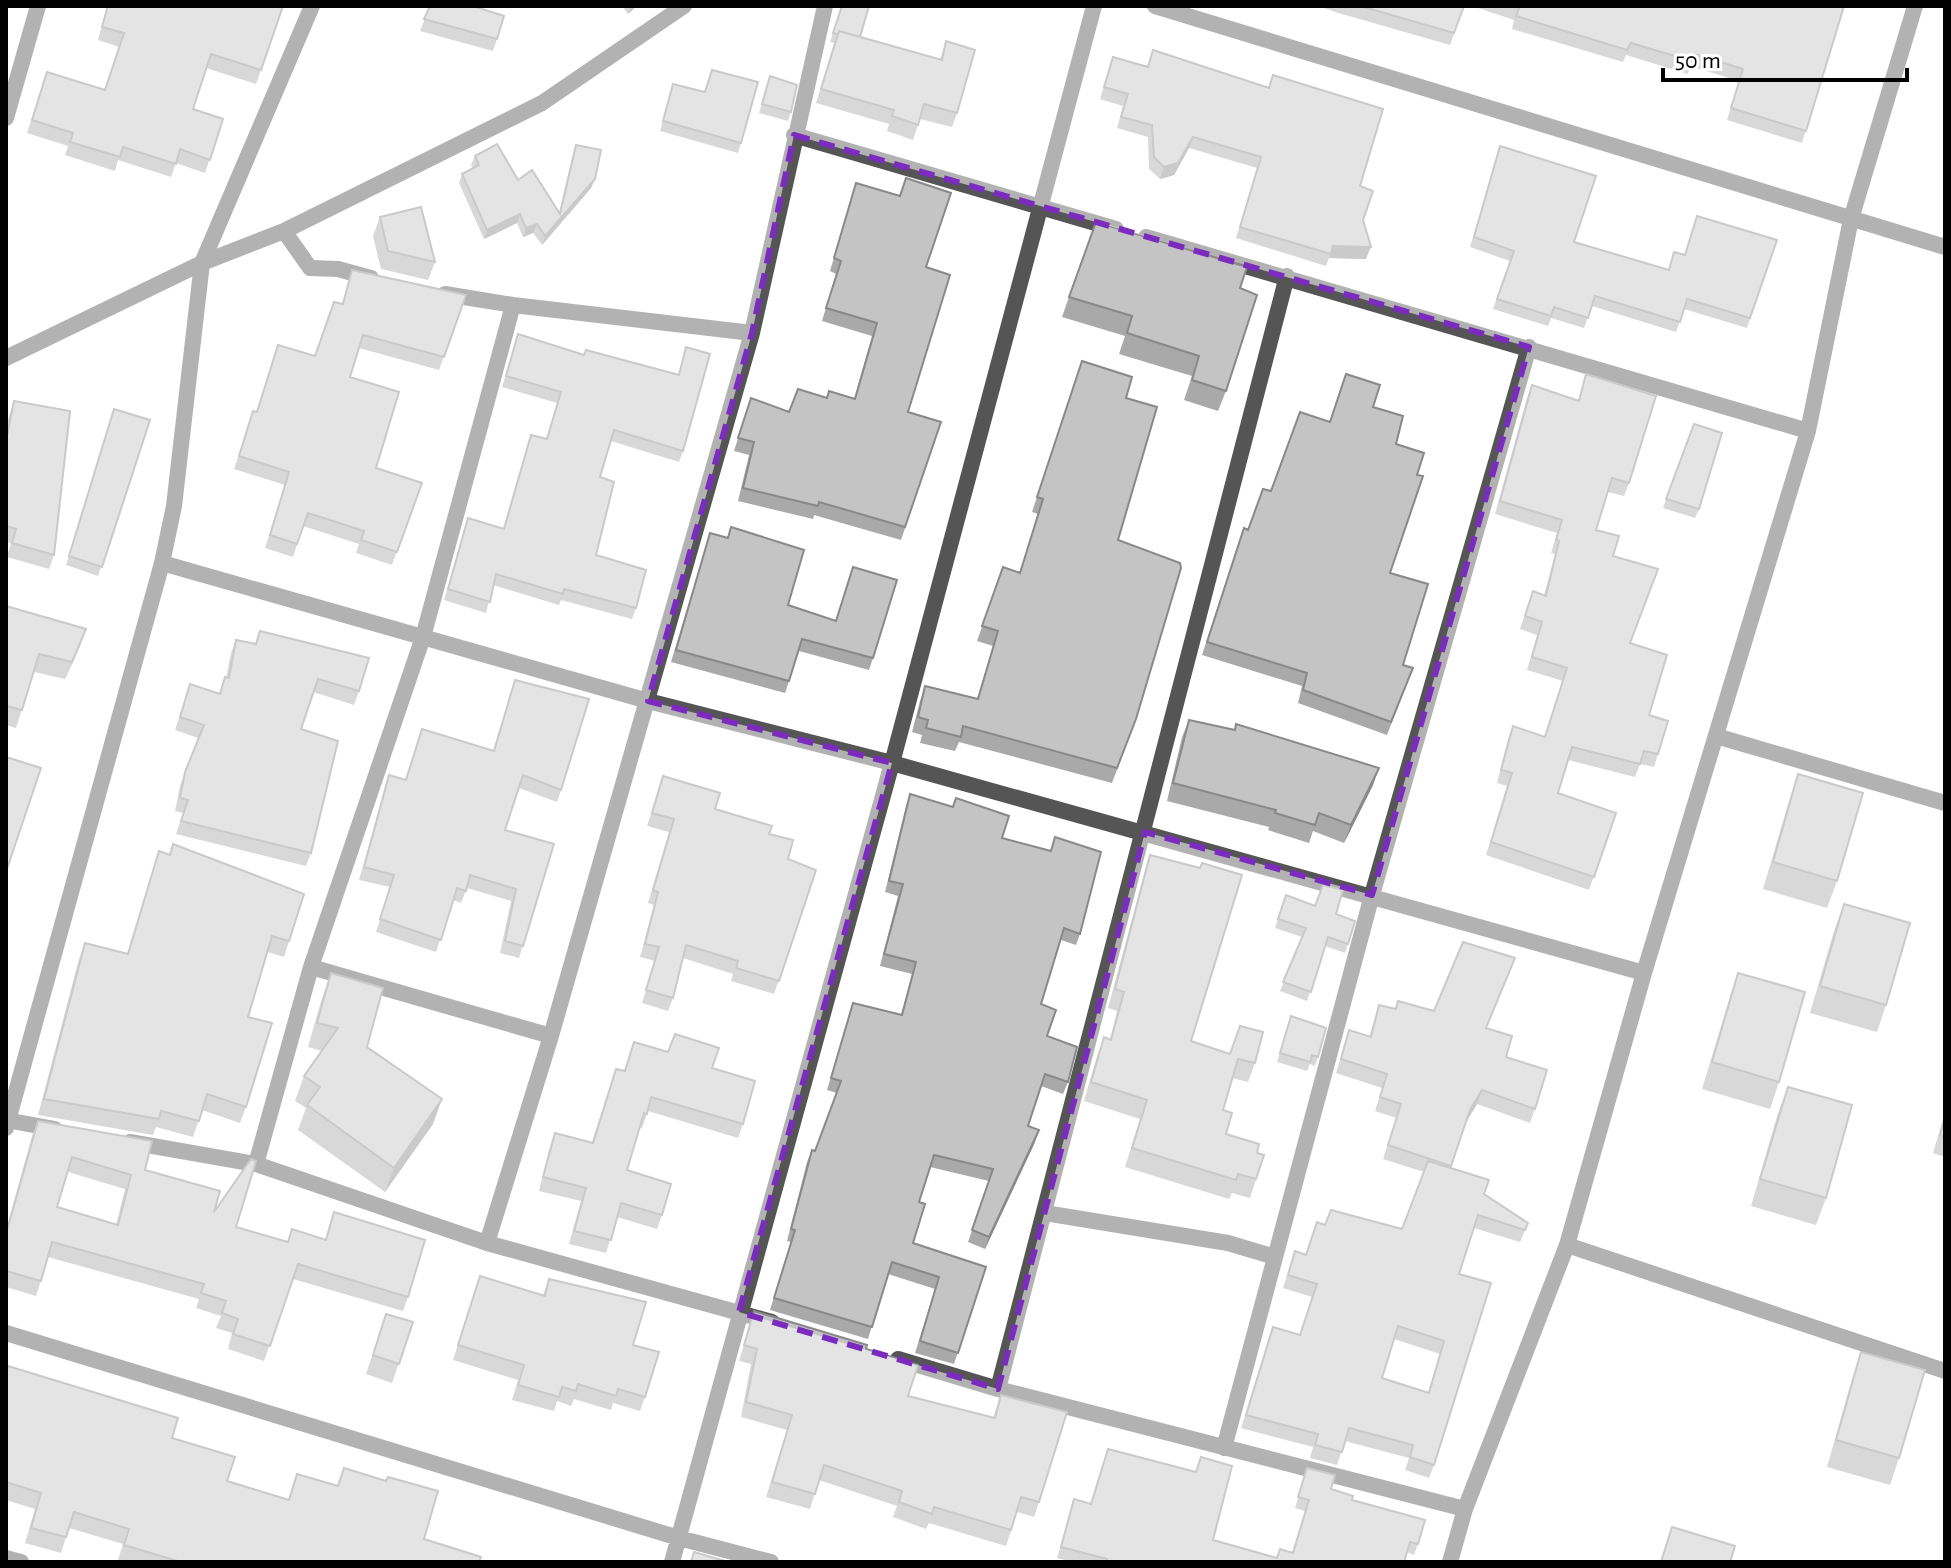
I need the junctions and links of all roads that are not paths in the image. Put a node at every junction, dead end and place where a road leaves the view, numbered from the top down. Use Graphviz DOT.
graph roads {
  1 [pos="38,6"];
  2 [pos="312,6"];
  3 [pos="684,6"];
  4 [pos="825,6"];
  5 [pos="1094,6"];
  6 [pos="1155,6"];
  7 [pos="1915,6"];
  8 [pos="6,118"];
  9 [pos="794,135"];
  10 [pos="1039,208"];
  11 [pos="1851,219"];
  12 [pos="284,231"];
  13 [pos="1945,247"];
  14 [pos="202,263"];
  15 [pos="1287,276"];
  16 [pos="384,281"];
  17 [pos="425,291"];
  18 [pos="513,305"];
  19 [pos="752,333"];
  20 [pos="1529,347"];
  21 [pos="9,351"];
  22 [pos="1808,431"];
  23 [pos="162,563"];
  24 [pos="423,637"];
  25 [pos="648,701"];
  26 [pos="1716,736"];
  27 [pos="892,763"];
  28 [pos="1945,803"];
  29 [pos="1145,832"];
  30 [pos="1372,895"];
  31 [pos="311,967"];
  32 [pos="1644,973"];
  33 [pos="551,1036"];
  34 [pos="7,1123"];
  35 [pos="70,1131"];
  36 [pos="117,1139"];
  37 [pos="256,1164"];
  38 [pos="1045,1213"];
  39 [pos="487,1243"];
  40 [pos="1567,1245"];
  41 [pos="1275,1257"];
  42 [pos="739,1312"];
  43 [pos="785,1326"];
  44 [pos="6,1333"];
  45 [pos="876,1353"];
  46 [pos="1945,1371"];
  47 [pos="998,1389"];
  48 [pos="1224,1448"];
  49 [pos="1465,1509"];
  50 [pos="679,1538"];
  51 [pos="6,1558"];
  52 [pos="21,1562"];
  53 [pos="672,1562"];
  54 [pos="771,1562"];
  55 [pos="1450,1562"];
  1 -- 8 [label="street"];
  2 -- 14 [label="street"];
  3 -- 12 [label="street"];
  4 -- 9 [label="street"];
  5 -- 10 [label="street"];
  6 -- 11 [label="street"];
  7 -- 11 [label="street"];
  9 -- 10 [label="street"];
  9 -- 19 [label="street"];
  10 -- 15 [label="street"];
  10 -- 27 [label="street"];
  11 -- 13 [label="street"];
  11 -- 22 [label="street"];
  12 -- 14 [label="street"];
  12 -- 16 [label="street"];
  14 -- 21 [label="street"];
  14 -- 23 [label="street"];
  15 -- 20 [label="street"];
  15 -- 29 [label="street"];
  17 -- 18 [label="street"];
  18 -- 19 [label="street"];
  18 -- 24 [label="street"];
  19 -- 25 [label="street"];
  20 -- 22 [label="street"];
  20 -- 30 [label="street"];
  22 -- 26 [label="street"];
  23 -- 24 [label="street"];
  23 -- 34 [label="street"];
  24 -- 25 [label="street"];
  24 -- 31 [label="street"];
  25 -- 27 [label="street"];
  25 -- 33 [label="street"];
  26 -- 28 [label="street"];
  26 -- 32 [label="street"];
  27 -- 29 [label="street"];
  27 -- 42 [label="street"];
  29 -- 30 [label="street"];
  29 -- 38 [label="street"];
  30 -- 32 [label="street"];
  30 -- 41 [label="street"];
  31 -- 33 [label="street"];
  31 -- 37 [label="street"];
  32 -- 40 [label="street"];
  33 -- 39 [label="street"];
  34 -- 35 [label="street"];
  36 -- 37 [label="street"];
  37 -- 39 [label="street"];
  38 -- 41 [label="street"];
  38 -- 47 [label="street"];
  39 -- 42 [label="street"];
  40 -- 46 [label="street"];
  40 -- 49 [label="street"];
  41 -- 48 [label="street"];
  42 -- 43 [label="street"];
  42 -- 50 [label="street"];
  44 -- 50 [label="street"];
  45 -- 47 [label="street"];
  47 -- 48 [label="street"];
  48 -- 49 [label="street"];
  49 -- 55 [label="street"];
  50 -- 53 [label="street"];
  50 -- 54 [label="street"];
  51 -- 52 [label="street"];
}
